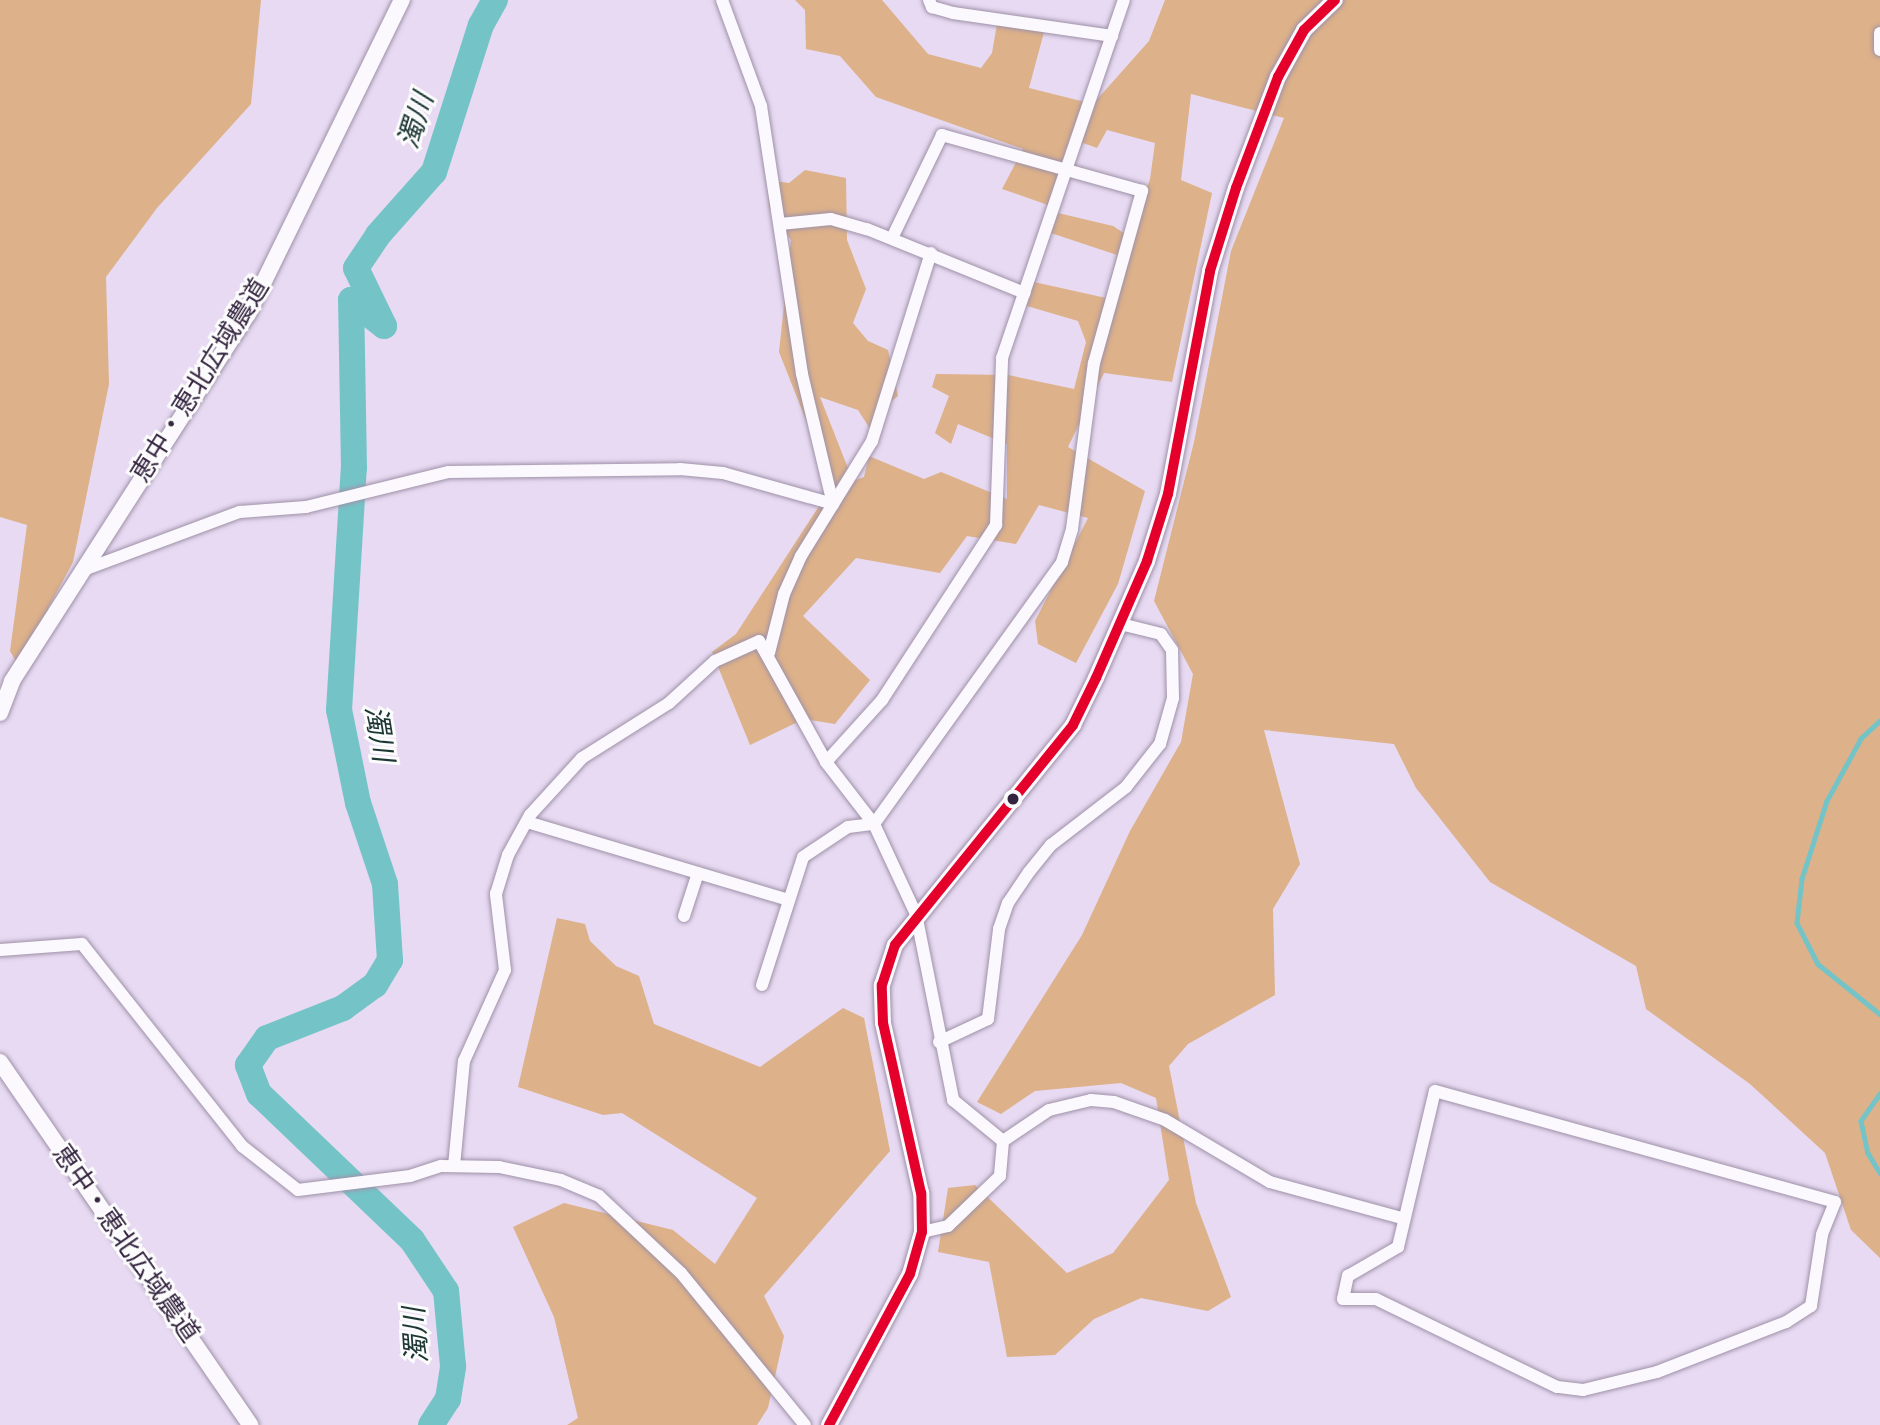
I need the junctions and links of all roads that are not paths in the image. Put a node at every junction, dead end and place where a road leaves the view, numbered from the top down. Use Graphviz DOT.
graph roads {
  1 [pos="402,0"];
  2 [pos="722,0"];
  3 [pos="929,0"];
  4 [pos="1125,0"];
  5 [pos="1335,0"];
  6 [pos="1880,33"];
  7 [pos="1112,36"];
  8 [pos="1880,50"];
  9 [pos="1070,169"];
  10 [pos="780,224"];
  11 [pos="892,238"];
  12 [pos="932,253"];
  13 [pos="1025,293"];
  14 [pos="833,504"];
  15 [pos="81,571"];
  16 [pos="1121,624"];
  17 [pos="769,653"];
  18 [pos="0,713"];
  19 [pos="826,762"];
  20 [pos="527,822"];
  21 [pos="874,824"];
  22 [pos="698,873"];
  23 [pos="789,900"];
  24 [pos="916,914"];
  25 [pos="684,916"];
  26 [pos="0,950"];
  27 [pos="762,985"];
  28 [pos="939,1042"];
  29 [pos="0,1062"];
  30 [pos="1003,1141"];
  31 [pos="454,1166"];
  32 [pos="1402,1218"];
  33 [pos="922,1232"];
  34 [pos="250,1425"];
  35 [pos="805,1425"];
  36 [pos="829,1425"];
  1 -- 15 [label="street, 恵中・恵北広域農道"];
  2 -- 10 [label="street"];
  3 -- 7 [label="street"];
  4 -- 7 [label="street"];
  5 -- 16 [label="street"];
  6 -- 8 [label="street"];
  7 -- 9 [label="street"];
  9 -- 11 [label="street"];
  9 -- 13 [label="street"];
  9 -- 21 [label="street"];
  10 -- 11 [label="street"];
  10 -- 14 [label="street"];
  11 -- 12 [label="street"];
  12 -- 13 [label="street"];
  12 -- 14 [label="street"];
  13 -- 19 [label="street"];
  14 -- 15 [label="street"];
  14 -- 17 [label="street"];
  15 -- 18 [label="street, 恵中・恵北広域農道"];
  16 -- 24 [label="street"];
  16 -- 28 [label="street"];
  17 -- 19 [label="street"];
  17 -- 20 [label="street"];
  19 -- 21 [label="street"];
  20 -- 22 [label="street"];
  20 -- 31 [label="street"];
  21 -- 23 [label="street"];
  21 -- 24 [label="street"];
  22 -- 23 [label="street"];
  22 -- 25 [label="street"];
  23 -- 27 [label="street"];
  24 -- 28 [label="street"];
  24 -- 33 [label="street"];
  26 -- 31 [label="street"];
  28 -- 30 [label="street"];
  29 -- 34 [label="street, 恵中・恵北広域農道"];
  30 -- 32 [label="street"];
  30 -- 33 [label="street"];
  31 -- 35 [label="street"];
  32 -- 32 [label="street"];
  33 -- 36 [label="street"];
}
